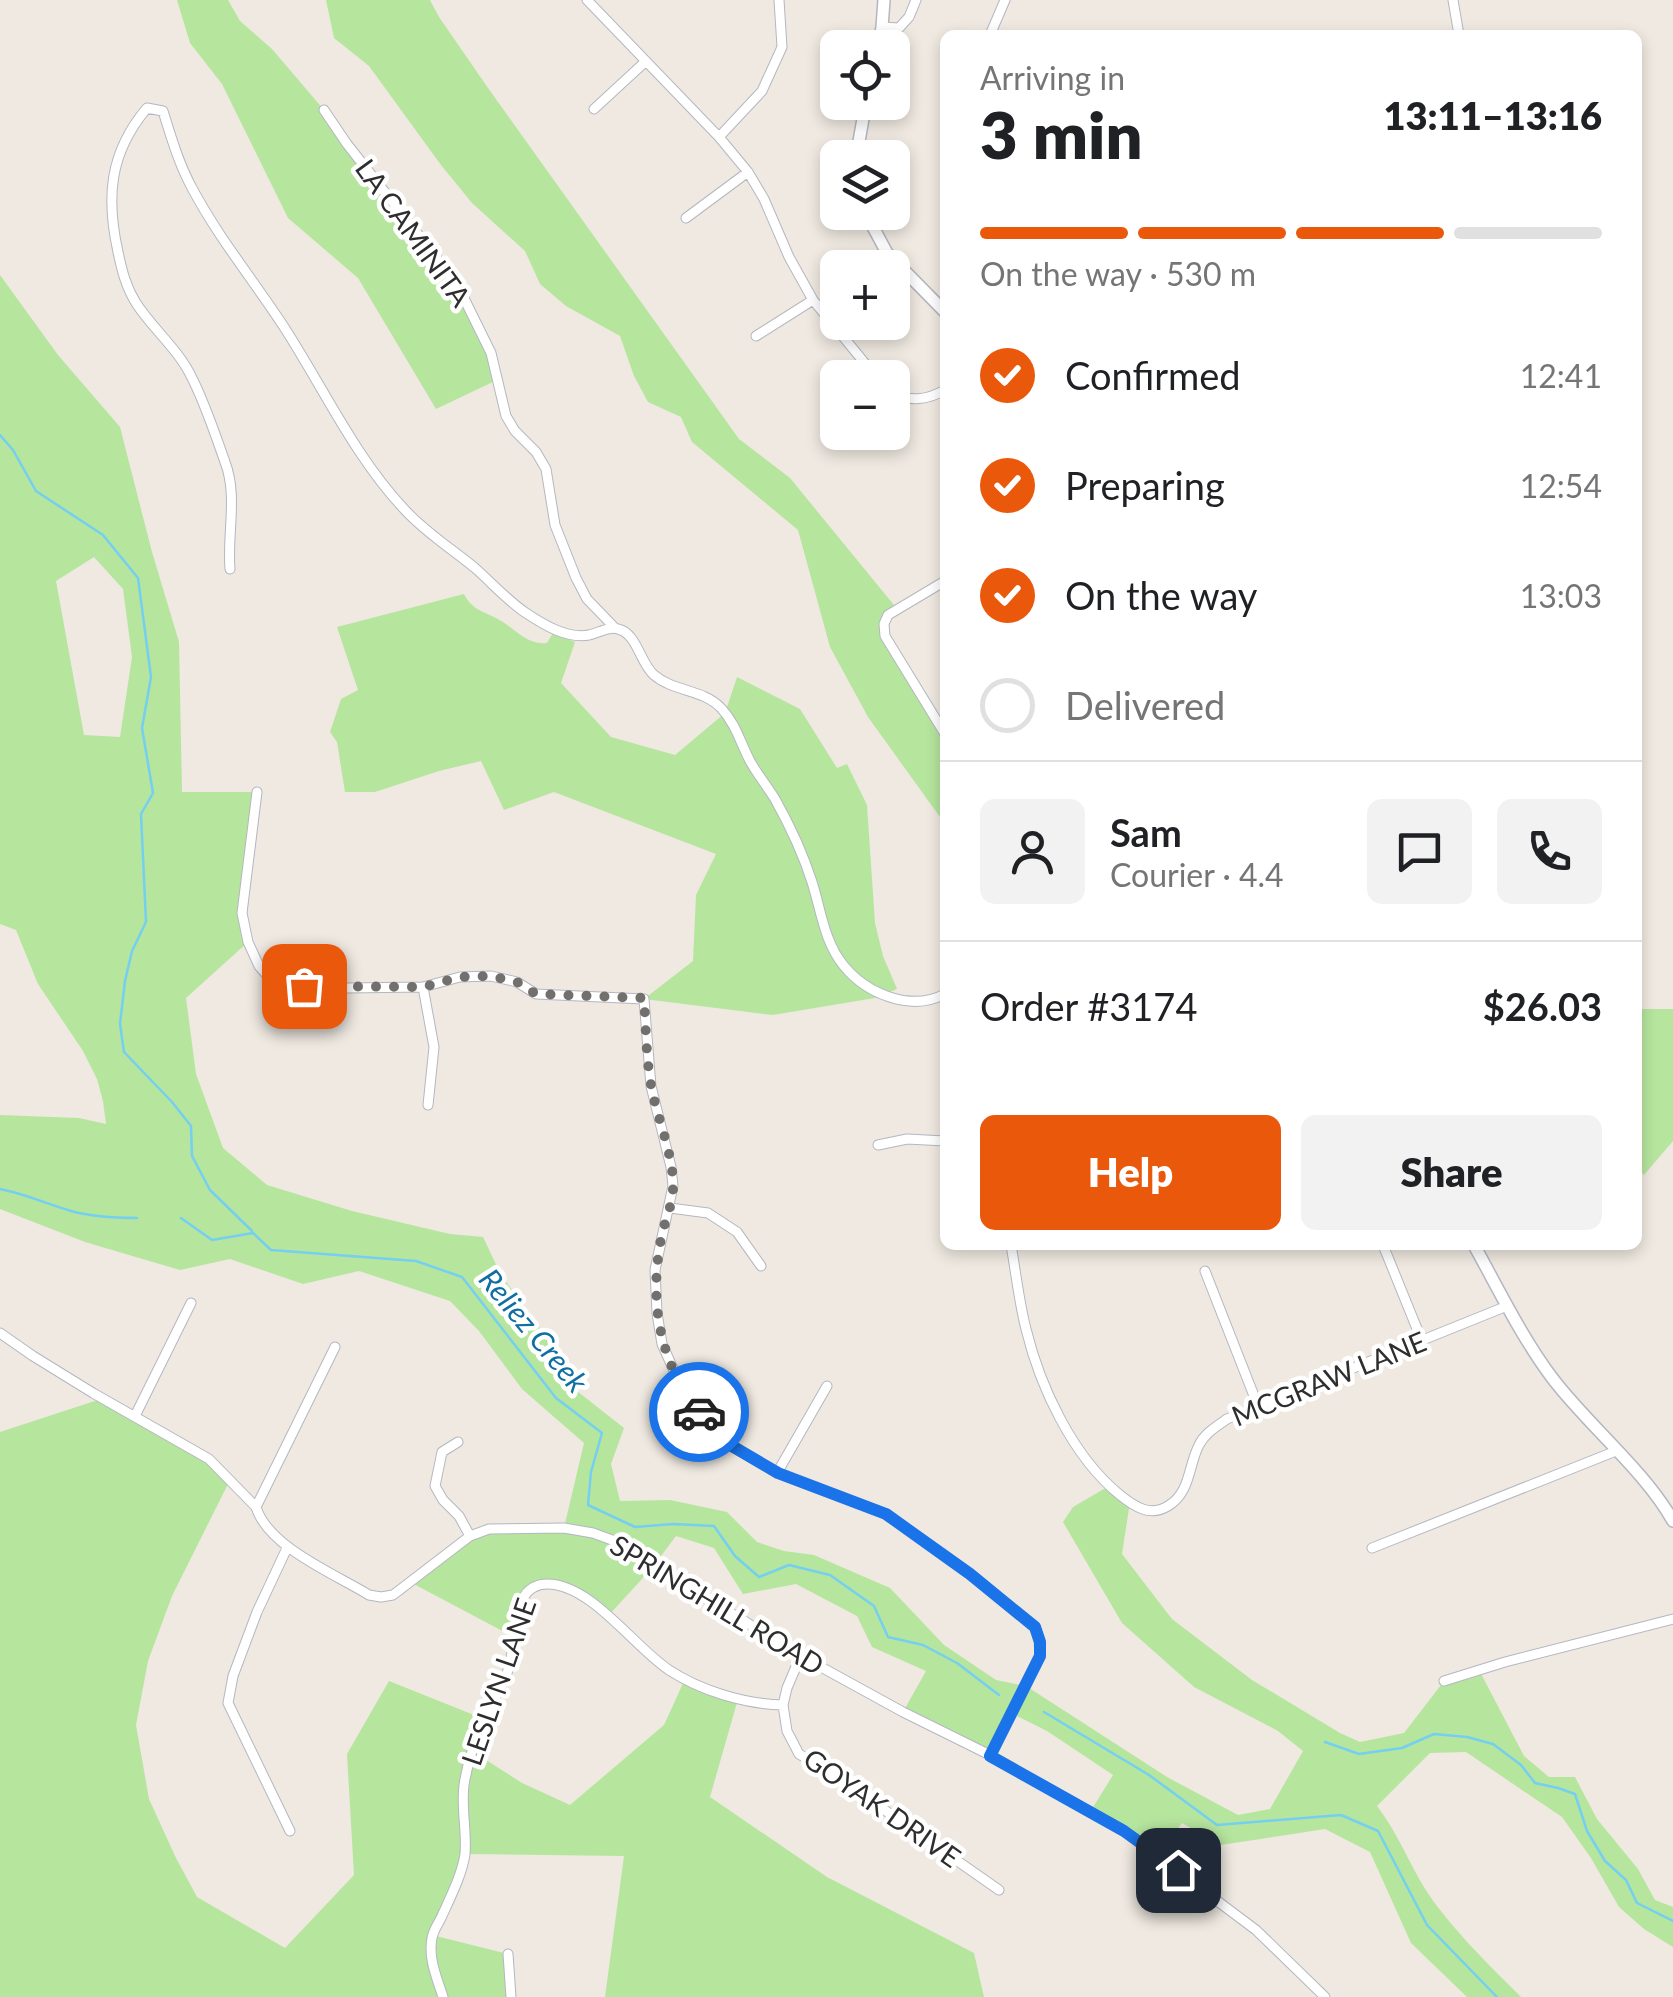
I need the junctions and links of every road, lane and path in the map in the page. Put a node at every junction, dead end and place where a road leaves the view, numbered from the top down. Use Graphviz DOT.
graph roads {
  1 [pos="586,0"];
  2 [pos="780,0"];
  3 [pos="884,0"];
  4 [pos="916,0"];
  5 [pos="1005,0"];
  6 [pos="1453,0"];
  7 [pos="882,28"];
  8 [pos="992,30"];
  9 [pos="1458,30"];
  10 [pos="645,62"];
  11 [pos="324,110"];
  12 [pos="594,110"];
  13 [pos="719,137"];
  14 [pos="748,172"];
  15 [pos="686,218"];
  16 [pos="875,230"];
  17 [pos="813,300"];
  18 [pos="940,307"];
  19 [pos="756,336"];
  20 [pos="862,360"];
  21 [pos="940,392"];
  22 [pos="910,400"];
  23 [pos="230,569"];
  24 [pos="940,584"];
  25 [pos="614,627"];
  26 [pos="940,726"];
  27 [pos="257,792"];
  28 [pos="423,987"];
  29 [pos="940,996"];
  30 [pos="428,1106"];
  31 [pos="940,1141"];
  32 [pos="878,1145"];
  33 [pos="670,1208"];
  34 [pos="1012,1250"];
  35 [pos="1385,1250"];
  36 [pos="1477,1250"];
  37 [pos="761,1266"];
  38 [pos="1205,1271"];
  39 [pos="191,1302"];
  40 [pos="1507,1306"];
  41 [pos="0,1333"];
  42 [pos="1422,1341"];
  43 [pos="335,1347"];
  44 [pos="826,1386"];
  45 [pos="1258,1406"];
  46 [pos="135,1416"];
  47 [pos="458,1442"];
  48 [pos="1616,1451"];
  49 [pos="778,1473"];
  50 [pos="256,1507"];
  51 [pos="1673,1521"];
  52 [pos="470,1536"];
  53 [pos="287,1548"];
  54 [pos="1372,1548"];
  55 [pos="1673,1619"];
  56 [pos="801,1656"];
  57 [pos="1444,1681"];
  58 [pos="783,1705"];
  59 [pos="990,1756"];
  60 [pos="290,1832"];
  61 [pos="999,1890"];
  62 [pos="508,1954"];
  63 [pos="443,1997"];
  64 [pos="511,1997"];
  65 [pos="1325,1997"];
  1 -- 10 [label="street"];
  2 -- 13 [label="street"];
  3 -- 7 [label="main road"];
  4 -- 7 [label="street"];
  5 -- 8 [label="street"];
  6 -- 9 [label="street"];
  10 -- 12 [label="street"];
  10 -- 13 [label="street"];
  11 -- 25 [label="street, LA CAMINITA"];
  13 -- 14 [label="street"];
  14 -- 15 [label="street"];
  14 -- 17 [label="street"];
  16 -- 18 [label="main road"];
  17 -- 19 [label="street"];
  17 -- 20 [label="street"];
  21 -- 22 [label="street"];
  23 -- 25 [label="street"];
  24 -- 26 [label="street"];
  25 -- 29 [label="street, LA CAMINITA"];
  27 -- 28 [label="street"];
  28 -- 30 [label="street"];
  28 -- 33 [label="street"];
  31 -- 32 [label="street"];
  33 -- 37 [label="street"];
  33 -- 49 [label="street"];
  34 -- 45 [label="street, MCGRAW LANE"];
  35 -- 42 [label="street"];
  36 -- 40 [label="main road"];
  38 -- 45 [label="street"];
  39 -- 46 [label="street"];
  40 -- 42 [label="street, MCGRAW LANE"];
  40 -- 48 [label="main road"];
  41 -- 46 [label="street, SPRINGHILL ROAD"];
  42 -- 45 [label="street, MCGRAW LANE"];
  43 -- 50 [label="street"];
  44 -- 49 [label="street"];
  46 -- 50 [label="street, SPRINGHILL ROAD"];
  47 -- 52 [label="street"];
  48 -- 51 [label="main road"];
  48 -- 54 [label="street"];
  49 -- 59 [label="street"];
  50 -- 53 [label="street, SPRINGHILL ROAD"];
  52 -- 53 [label="street, SPRINGHILL ROAD"];
  52 -- 56 [label="street, SPRINGHILL ROAD"];
  53 -- 60 [label="street"];
  55 -- 57 [label="street"];
  56 -- 58 [label="street"];
  56 -- 59 [label="street, SPRINGHILL ROAD"];
  58 -- 61 [label="street, GOYAK DRIVE"];
  58 -- 63 [label="street, LESLYN LANE"];
  59 -- 65 [label="street, SPRINGHILL ROAD"];
  62 -- 64 [label="street"];
}
